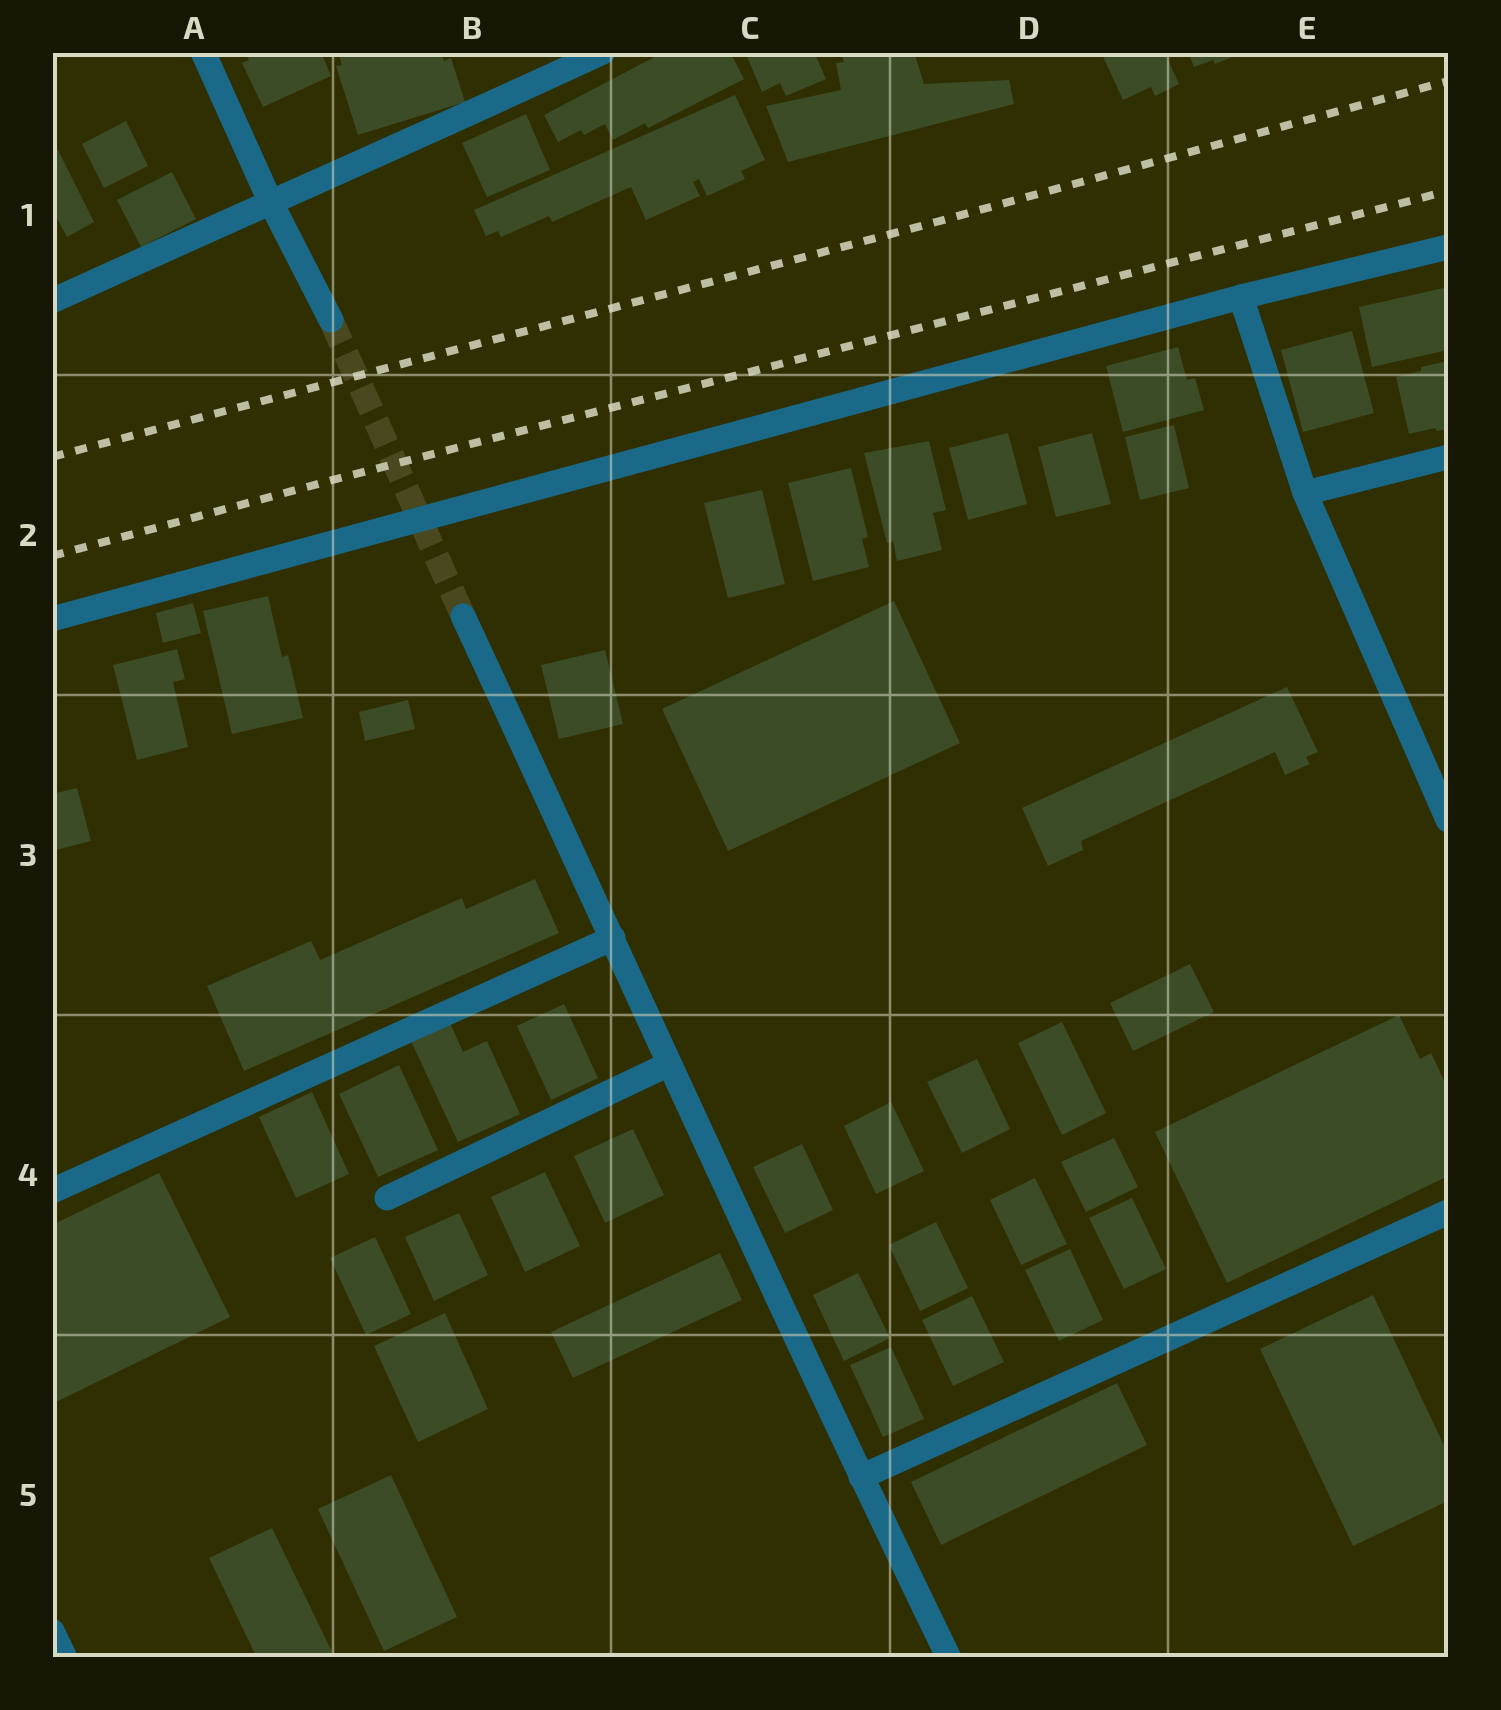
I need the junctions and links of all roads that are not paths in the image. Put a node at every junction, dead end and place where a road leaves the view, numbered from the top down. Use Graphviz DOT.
graph roads {
  1 [pos="203,52"];
  2 [pos="603,52"];
  3 [pos="270,201"];
  4 [pos="1448,247"];
  5 [pos="1240,297"];
  6 [pos="52,301"];
  7 [pos="331,320"];
  8 [pos="1448,457"];
  9 [pos="1305,493"];
  10 [pos="463,616"];
  11 [pos="52,619"];
  12 [pos="1448,820"];
  13 [pos="613,938"];
  14 [pos="668,1065"];
  15 [pos="52,1191"];
  16 [pos="387,1198"];
  17 [pos="1448,1212"];
  18 [pos="861,1477"];
  19 [pos="52,1631"];
  20 [pos="64,1658"];
  21 [pos="950,1658"];
  1 -- 3 [label="street"];
  2 -- 3 [label="street"];
  3 -- 6 [label="street"];
  3 -- 7 [label="street"];
  4 -- 5 [label="street"];
  5 -- 9 [label="street"];
  5 -- 11 [label="street"];
  8 -- 9 [label="street"];
  9 -- 12 [label="street"];
  10 -- 13 [label="street"];
  13 -- 14 [label="street"];
  13 -- 15 [label="street"];
  14 -- 16 [label="street"];
  14 -- 18 [label="street"];
  17 -- 18 [label="street"];
  18 -- 21 [label="street"];
  19 -- 20 [label="street"];
}
